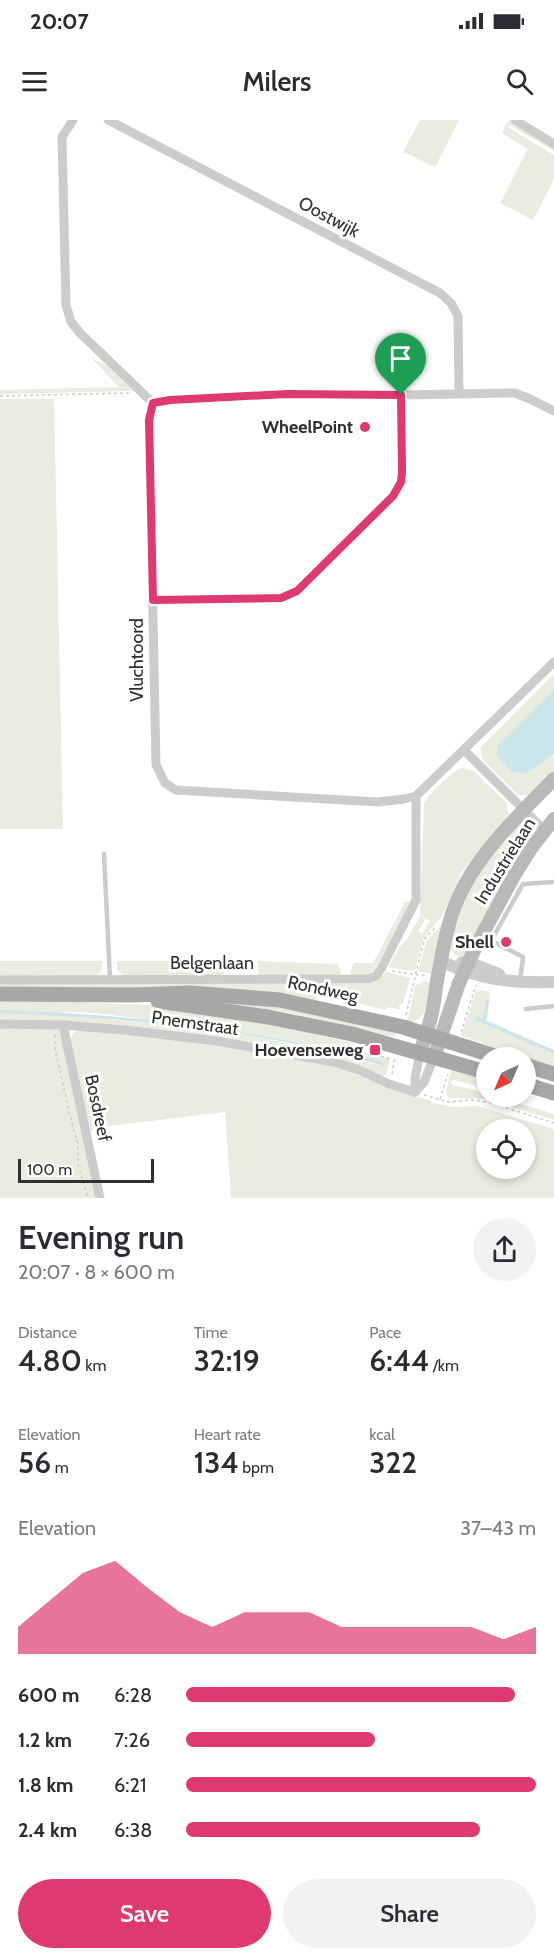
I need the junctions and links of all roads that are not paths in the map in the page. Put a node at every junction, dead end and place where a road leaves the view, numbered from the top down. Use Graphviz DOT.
graph roads {
  1 [pos="73,120"];
  2 [pos="108,120"];
  3 [pos="515,120"];
  4 [pos="554,144"];
  5 [pos="459,393"];
  6 [pos="401,395"];
  7 [pos="153,403"];
  8 [pos="554,411"];
  9 [pos="153,600"];
  10 [pos="554,662"];
  11 [pos="464,750"];
  12 [pos="554,779"];
  13 [pos="416,796"];
  14 [pos="523,810"];
  15 [pos="554,819"];
  16 [pos="547,832"];
  17 [pos="104,855"];
  18 [pos="519,879"];
  19 [pos="554,882"];
  20 [pos="486,938"];
  21 [pos="441,961"];
  22 [pos="466,967"];
  23 [pos="110,979"];
  24 [pos="0,980"];
  25 [pos="520,981"];
  26 [pos="554,982"];
  27 [pos="0,994"];
  28 [pos="132,995"];
  29 [pos="554,1006"];
  30 [pos="526,1009"];
  31 [pos="0,1024"];
  32 [pos="63,1025"];
  33 [pos="433,1036"];
  34 [pos="476,1050"];
  35 [pos="427,1054"];
  36 [pos="536,1068"];
  37 [pos="476,1069"];
  38 [pos="554,1074"];
  39 [pos="536,1087"];
  40 [pos="415,1092"];
  41 [pos="554,1093"];
  42 [pos="100,1198"];
  1 -- 7 [label="street"];
  2 -- 5 [label="street, Oostwijk"];
  3 -- 4 [label="street"];
  5 -- 6 [label="street"];
  5 -- 8 [label="street"];
  6 -- 7 [label="street"];
  6 -- 9 [label="street"];
  7 -- 9 [label="street, Vluchtoord"];
  9 -- 13 [label="street, Vluchtoord"];
  10 -- 11 [label="street"];
  11 -- 13 [label="street"];
  11 -- 14 [label="street"];
  12 -- 14 [label="main road, Industrielaan"];
  13 -- 23 [label="street, Belgenlaan"];
  14 -- 16 [label="street"];
  14 -- 21 [label="main road, Industrielaan"];
  15 -- 16 [label="main road, Industrielaan"];
  16 -- 18 [label="main road, Industrielaan"];
  17 -- 23 [label="lane"];
  18 -- 19 [label="lane"];
  18 -- 20 [label="main road, Industrielaan"];
  20 -- 22 [label="main road, Industrielaan"];
  20 -- 25 [label="lane"];
  21 -- 22 [label="street"];
  21 -- 33 [label="main road, Industrielaan"];
  22 -- 25 [label="street"];
  22 -- 33 [label="main road, Industrielaan"];
  23 -- 24 [label="street, Belgenlaan"];
  25 -- 26 [label="street"];
  27 -- 28 [label="main road, Rondweg"];
  28 -- 33 [label="main road, Rondweg"];
  28 -- 35 [label="main road, Rondweg"];
  29 -- 30 [label="lane"];
  31 -- 32 [label="street, Pnemstraat"];
  32 -- 40 [label="street, Pnemstraat"];
  32 -- 42 [label="street, Bosdreef"];
  33 -- 34 [label="main road, Rondweg"];
  33 -- 35 [label="main road, Industrielaan"];
  35 -- 37 [label="main road, Rondweg"];
  35 -- 40 [label="street"];
  35 -- 40 [label="street"];
  36 -- 38 [label="main road"];
  39 -- 41 [label="main road"];
}
